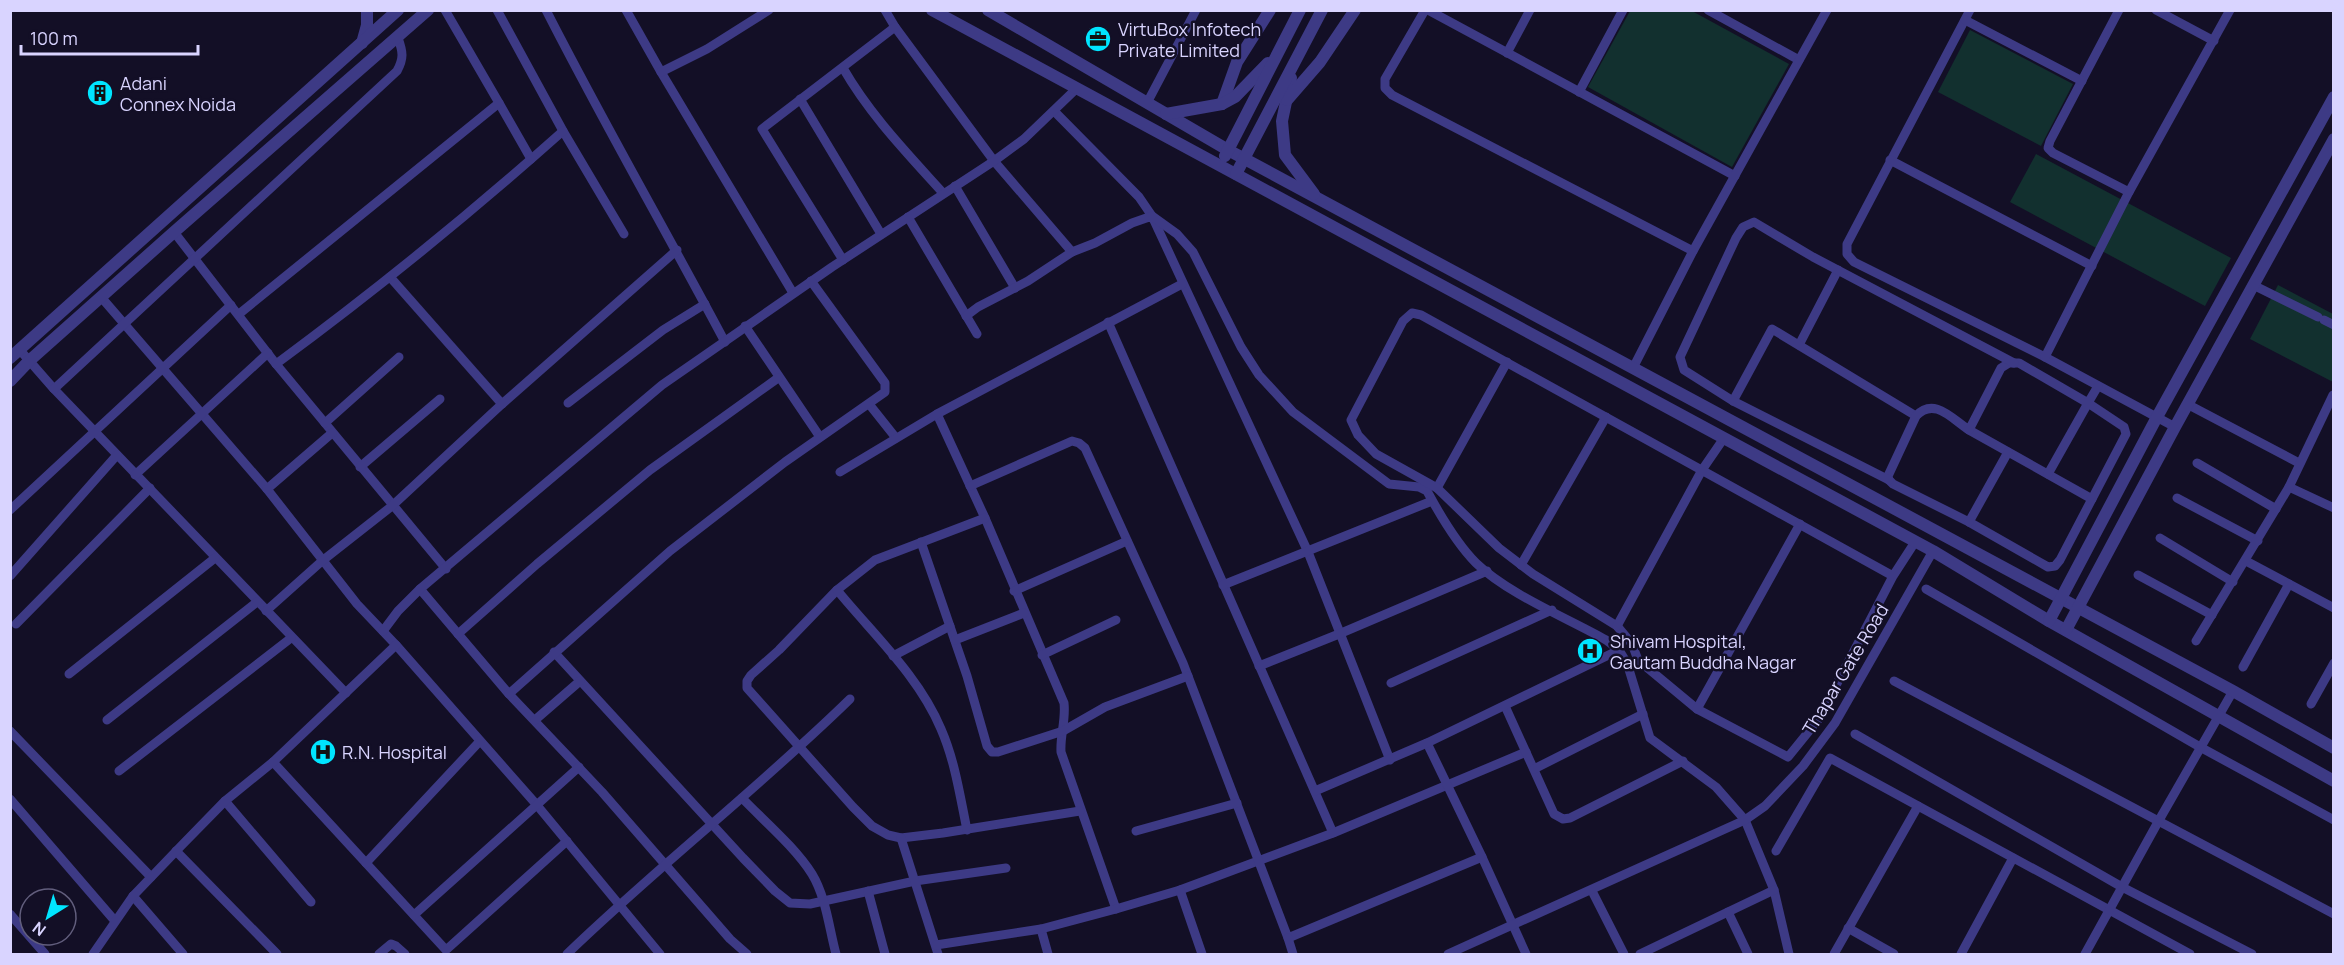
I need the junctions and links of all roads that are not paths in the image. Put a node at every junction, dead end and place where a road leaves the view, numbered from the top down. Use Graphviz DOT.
graph roads {
  1 [pos="367,10"];
  2 [pos="398,10"];
  3 [pos="428,10"];
  4 [pos="445,10"];
  5 [pos="497,10"];
  6 [pos="546,10"];
  7 [pos="626,10"];
  8 [pos="769,10"];
  9 [pos="885,10"];
  10 [pos="932,10"];
  11 [pos="988,10"];
  12 [pos="1197,10"];
  13 [pos="1270,10"];
  14 [pos="1300,10"];
  15 [pos="1322,10"];
  16 [pos="1355,10"];
  17 [pos="1426,10"];
  18 [pos="1530,10"];
  19 [pos="1623,10"];
  20 [pos="1708,10"];
  21 [pos="1827,10"];
  22 [pos="1970,10"];
  23 [pos="2119,10"];
  24 [pos="2156,10"];
  25 [pos="2230,10"];
  26 [pos="1965,20"];
  27 [pos="895,27"];
  28 [pos="398,38"];
  29 [pos="2214,40"];
  30 [pos="360,46"];
  31 [pos="1507,53"];
  32 [pos="1276,54"];
  33 [pos="1799,60"];
  34 [pos="1294,62"];
  35 [pos="843,68"];
  36 [pos="661,72"];
  37 [pos="2082,81"];
  38 [pos="1076,89"];
  39 [pos="1578,92"];
  40 [pos="2334,98"];
  41 [pos="800,99"];
  42 [pos="1286,101"];
  43 [pos="1148,103"];
  44 [pos="499,104"];
  45 [pos="1221,104"];
  46 [pos="1054,111"];
  47 [pos="1166,114"];
  48 [pos="563,131"];
  49 [pos="2334,139"];
  50 [pos="1228,150"];
  51 [pos="531,159"];
  52 [pos="1245,159"];
  53 [pos="1890,160"];
  54 [pos="994,161"];
  55 [pos="1220,165"];
  56 [pos="1236,174"];
  57 [pos="1735,176"];
  58 [pos="955,186"];
  59 [pos="2129,192"];
  60 [pos="943,194"];
  61 [pos="1317,198"];
  62 [pos="1152,216"];
  63 [pos="908,217"];
  64 [pos="174,232"];
  65 [pos="624,234"];
  66 [pos="881,234"];
  67 [pos="677,250"];
  68 [pos="1693,251"];
  69 [pos="1072,252"];
  70 [pos="194,258"];
  71 [pos="843,260"];
  72 [pos="2092,266"];
  73 [pos="1838,270"];
  74 [pos="390,277"];
  75 [pos="811,281"];
  76 [pos="1182,284"];
  77 [pos="2253,285"];
  78 [pos="1015,288"];
  79 [pos="793,293"];
  80 [pos="101,297"];
  81 [pos="705,304"];
  82 [pos="231,305"];
  83 [pos="239,314"];
  84 [pos="966,316"];
  85 [pos="1108,322"];
  86 [pos="123,323"];
  87 [pos="2334,325"];
  88 [pos="745,326"];
  89 [pos="976,334"];
  90 [pos="725,342"];
  91 [pos="1799,345"];
  92 [pos="268,353"];
  93 [pos="15,354"];
  94 [pos="399,357"];
  95 [pos="2045,357"];
  96 [pos="29,361"];
  97 [pos="1507,362"];
  98 [pos="2014,363"];
  99 [pos="276,364"];
  100 [pos="1633,368"];
  101 [pos="161,369"];
  102 [pos="778,378"];
  103 [pos="10,381"];
  104 [pos="1660,382"];
  105 [pos="2098,386"];
  106 [pos="54,389"];
  107 [pos="2333,395"];
  108 [pos="440,399"];
  109 [pos="1651,399"];
  110 [pos="1733,401"];
  111 [pos="568,403"];
  112 [pos="502,404"];
  113 [pos="869,404"];
  114 [pos="2088,404"];
  115 [pos="2187,404"];
  116 [pos="200,413"];
  117 [pos="937,414"];
  118 [pos="1916,416"];
  119 [pos="1606,417"];
  120 [pos="2157,417"];
  121 [pos="325,423"];
  122 [pos="2175,427"];
  123 [pos="1969,430"];
  124 [pos="94,431"];
  125 [pos="332,433"];
  126 [pos="820,437"];
  127 [pos="896,438"];
  128 [pos="1724,438"];
  129 [pos="2008,452"];
  130 [pos="117,455"];
  131 [pos="2197,463"];
  132 [pos="2299,463"];
  133 [pos="360,467"];
  134 [pos="1702,470"];
  135 [pos="840,472"];
  136 [pos="2048,474"];
  137 [pos="135,475"];
  138 [pos="1888,480"];
  139 [pos="970,486"];
  140 [pos="2289,487"];
  141 [pos="150,488"];
  142 [pos="1437,488"];
  143 [pos="267,489"];
  144 [pos="2177,498"];
  145 [pos="2092,499"];
  146 [pos="1432,501"];
  147 [pos="392,506"];
  148 [pos="2334,508"];
  149 [pos="2276,509"];
  150 [pos="10,510"];
  151 [pos="985,518"];
  152 [pos="1970,522"];
  153 [pos="1800,524"];
  154 [pos="2160,538"];
  155 [pos="1127,541"];
  156 [pos="2258,541"];
  157 [pos="921,542"];
  158 [pos="1915,542"];
  159 [pos="1933,551"];
  160 [pos="1308,552"];
  161 [pos="215,558"];
  162 [pos="322,561"];
  163 [pos="2246,561"];
  164 [pos="1521,565"];
  165 [pos="446,569"];
  166 [pos="1487,571"];
  167 [pos="2138,575"];
  168 [pos="10,576"];
  169 [pos="1893,576"];
  170 [pos="2234,582"];
  171 [pos="1223,585"];
  172 [pos="2289,585"];
  173 [pos="420,589"];
  174 [pos="1926,589"];
  175 [pos="837,590"];
  176 [pos="1014,591"];
  177 [pos="2062,598"];
  178 [pos="257,602"];
  179 [pos="2080,608"];
  180 [pos="2334,608"];
  181 [pos="1552,610"];
  182 [pos="266,611"];
  183 [pos="1024,613"];
  184 [pos="2212,615"];
  185 [pos="1116,620"];
  186 [pos="2049,621"];
  187 [pos="16,624"];
  188 [pos="950,626"];
  189 [pos="1617,626"];
  190 [pos="2066,630"];
  191 [pos="383,631"];
  192 [pos="458,634"];
  193 [pos="1339,634"];
  194 [pos="291,638"];
  195 [pos="955,640"];
  196 [pos="2196,641"];
  197 [pos="396,645"];
  198 [pos="1619,650"];
  199 [pos="554,652"];
  200 [pos="1042,655"];
  201 [pos="893,656"];
  202 [pos="2334,663"];
  203 [pos="1259,666"];
  204 [pos="2243,668"];
  205 [pos="69,674"];
  206 [pos="1188,676"];
  207 [pos="580,681"];
  208 [pos="1894,681"];
  209 [pos="1391,683"];
  210 [pos="2233,691"];
  211 [pos="346,693"];
  212 [pos="509,694"];
  213 [pos="850,699"];
  214 [pos="2311,704"];
  215 [pos="1505,706"];
  216 [pos="1697,709"];
  217 [pos="1643,714"];
  218 [pos="2220,717"];
  219 [pos="107,720"];
  220 [pos="536,720"];
  221 [pos="10,731"];
  222 [pos="1063,731"];
  223 [pos="1855,734"];
  224 [pos="480,741"];
  225 [pos="1427,743"];
  226 [pos="2200,747"];
  227 [pos="800,748"];
  228 [pos="2334,748"];
  229 [pos="1526,752"];
  230 [pos="1390,760"];
  231 [pos="1683,761"];
  232 [pos="273,762"];
  233 [pos="579,767"];
  234 [pos="1534,769"];
  235 [pos="119,771"];
  236 [pos="2334,781"];
  237 [pos="1447,786"];
  238 [pos="1315,791"];
  239 [pos="742,798"];
  240 [pos="10,799"];
  241 [pos="225,801"];
  242 [pos="1237,803"];
  243 [pos="536,804"];
  244 [pos="1918,806"];
  245 [pos="1080,811"];
  246 [pos="1745,820"];
  247 [pos="2334,820"];
  248 [pos="2158,822"];
  249 [pos="712,824"];
  250 [pos="967,830"];
  251 [pos="1136,831"];
  252 [pos="1333,833"];
  253 [pos="901,838"];
  254 [pos="567,841"];
  255 [pos="176,851"];
  256 [pos="1776,851"];
  257 [pos="1482,857"];
  258 [pos="2013,858"];
  259 [pos="1258,859"];
  260 [pos="366,863"];
  261 [pos="666,865"];
  262 [pos="1006,868"];
  263 [pos="151,877"];
  264 [pos="915,881"];
  265 [pos="2122,887"];
  266 [pos="1179,890"];
  267 [pos="1774,890"];
  268 [pos="868,891"];
  269 [pos="1592,891"];
  270 [pos="134,896"];
  271 [pos="823,901"];
  272 [pos="311,902"];
  273 [pos="618,905"];
  274 [pos="1116,909"];
  275 [pos="2109,910"];
  276 [pos="1728,912"];
  277 [pos="10,914"];
  278 [pos="2334,914"];
  279 [pos="414,915"];
  280 [pos="116,921"];
  281 [pos="1515,926"];
  282 [pos="1848,928"];
  283 [pos="1041,929"];
  284 [pos="1288,938"];
  285 [pos="937,950"];
  286 [pos="45,954"];
  287 [pos="93,954"];
  288 [pos="183,954"];
  289 [pos="277,954"];
  290 [pos="379,954"];
  291 [pos="405,954"];
  292 [pos="567,954"];
  293 [pos="660,954"];
  294 [pos="747,954"];
  295 [pos="836,954"];
  296 [pos="885,954"];
  297 [pos="1048,954"];
  298 [pos="1202,954"];
  299 [pos="1293,954"];
  300 [pos="1448,954"];
  301 [pos="1526,954"];
  302 [pos="1624,954"];
  303 [pos="1640,954"];
  304 [pos="1748,954"];
  305 [pos="1789,954"];
  306 [pos="1834,954"];
  307 [pos="1894,954"];
  308 [pos="1961,954"];
  309 [pos="2085,954"];
  310 [pos="2190,954"];
  311 [pos="2252,954"];
  1 -- 30 [label="street"];
  2 -- 30 [label="street"];
  3 -- 28 [label="street"];
  4 -- 44 [label="street"];
  5 -- 48 [label="street"];
  6 -- 67 [label="street"];
  7 -- 36 [label="street"];
  8 -- 36 [label="street"];
  9 -- 27 [label="street"];
  10 -- 38 [label="street"];
  11 -- 43 [label="street"];
  12 -- 43 [label="street"];
  13 -- 45 [label="street"];
  14 -- 32 [label="street"];
  15 -- 34 [label="street"];
  16 -- 42 [label="street"];
  17 -- 31 [label="street"];
  17 -- 68 [label="street"];
  18 -- 31 [label="street"];
  19 -- 39 [label="street"];
  20 -- 33 [label="street"];
  21 -- 33 [label="street"];
  22 -- 26 [label="street"];
  23 -- 37 [label="street"];
  24 -- 29 [label="street"];
  25 -- 29 [label="street"];
  26 -- 37 [label="street"];
  26 -- 53 [label="street"];
  27 -- 35 [label="street"];
  27 -- 54 [label="street"];
  28 -- 64 [label="street"];
  28 -- 70 [label="street"];
  29 -- 59 [label="street"];
  30 -- 93 [label="street"];
  31 -- 39 [label="street"];
  32 -- 45 [label="street"];
  32 -- 50 [label="street"];
  33 -- 57 [label="street"];
  34 -- 42 [label="street"];
  34 -- 52 [label="street"];
  35 -- 41 [label="street"];
  35 -- 60 [label="street"];
  36 -- 79 [label="street"];
  37 -- 59 [label="street"];
  38 -- 46 [label="street"];
  38 -- 55 [label="street"];
  39 -- 57 [label="street"];
  40 -- 120 [label="street"];
  41 -- 66 [label="street"];
  41 -- 71 [label="street"];
  42 -- 61 [label="street"];
  43 -- 47 [label="street"];
  44 -- 51 [label="street"];
  44 -- 83 [label="street"];
  45 -- 47 [label="street"];
  46 -- 54 [label="street"];
  46 -- 62 [label="street"];
  47 -- 50 [label="street"];
  48 -- 51 [label="street"];
  48 -- 65 [label="street"];
  49 -- 77 [label="street"];
  50 -- 52 [label="street"];
  50 -- 55 [label="street"];
  51 -- 74 [label="street"];
  52 -- 56 [label="street"];
  52 -- 61 [label="street"];
  53 -- 72 [label="street"];
  53 -- 95 [label="street"];
  54 -- 58 [label="street"];
  54 -- 69 [label="street"];
  55 -- 56 [label="street"];
  56 -- 109 [label="street"];
  57 -- 68 [label="street"];
  58 -- 60 [label="street"];
  58 -- 78 [label="street"];
  59 -- 72 [label="street"];
  60 -- 63 [label="street"];
  61 -- 100 [label="street"];
  62 -- 69 [label="street"];
  62 -- 76 [label="street"];
  62 -- 146 [label="street"];
  63 -- 66 [label="street"];
  63 -- 84 [label="street"];
  64 -- 70 [label="street"];
  64 -- 80 [label="street"];
  66 -- 71 [label="street"];
  67 -- 81 [label="street"];
  67 -- 112 [label="street"];
  68 -- 100 [label="street"];
  69 -- 78 [label="street"];
  70 -- 82 [label="street"];
  70 -- 86 [label="street"];
  71 -- 75 [label="street"];
  72 -- 95 [label="street"];
  73 -- 91 [label="street"];
  73 -- 98 [label="street"];
  73 -- 110 [label="street"];
  74 -- 99 [label="street"];
  74 -- 112 [label="street"];
  75 -- 79 [label="street"];
  75 -- 113 [label="street"];
  76 -- 85 [label="street"];
  76 -- 160 [label="street"];
  77 -- 87 [label="street"];
  77 -- 115 [label="street"];
  78 -- 84 [label="street"];
  79 -- 88 [label="street"];
  80 -- 86 [label="street"];
  80 -- 96 [label="street"];
  81 -- 90 [label="street"];
  81 -- 111 [label="street"];
  82 -- 83 [label="street"];
  82 -- 101 [label="street"];
  83 -- 92 [label="street"];
  84 -- 89 [label="street"];
  85 -- 117 [label="street"];
  85 -- 171 [label="street"];
  86 -- 101 [label="street"];
  86 -- 106 [label="street"];
  88 -- 90 [label="street"];
  88 -- 102 [label="street"];
  90 -- 165 [label="street"];
  91 -- 110 [label="street"];
  91 -- 118 [label="street"];
  92 -- 99 [label="street"];
  92 -- 116 [label="street"];
  93 -- 96 [label="street"];
  94 -- 121 [label="street"];
  95 -- 105 [label="street"];
  96 -- 103 [label="street"];
  96 -- 106 [label="street"];
  97 -- 119 [label="street"];
  97 -- 142 [label="street"];
  97 -- 142 [label="street"];
  98 -- 114 [label="street"];
  98 -- 123 [label="street"];
  99 -- 121 [label="street"];
  100 -- 104 [label="street"];
  101 -- 116 [label="street"];
  101 -- 124 [label="street"];
  102 -- 126 [label="street"];
  102 -- 192 [label="street"];
  104 -- 109 [label="street"];
  104 -- 177 [label="street"];
  105 -- 114 [label="street"];
  105 -- 120 [label="street"];
  106 -- 124 [label="street"];
  107 -- 132 [label="street"];
  108 -- 133 [label="street"];
  109 -- 128 [label="street"];
  110 -- 138 [label="street"];
  112 -- 147 [label="street"];
  113 -- 126 [label="street"];
  113 -- 127 [label="street"];
  114 -- 136 [label="street"];
  114 -- 145 [label="street"];
  115 -- 122 [label="street"];
  115 -- 132 [label="street"];
  116 -- 137 [label="street"];
  116 -- 143 [label="street"];
  117 -- 127 [label="street"];
  117 -- 139 [label="street"];
  118 -- 123 [label="street"];
  118 -- 138 [label="street"];
  119 -- 134 [label="street"];
  119 -- 164 [label="street"];
  120 -- 122 [label="street"];
  120 -- 177 [label="street"];
  121 -- 125 [label="street"];
  122 -- 179 [label="street"];
  123 -- 129 [label="street"];
  124 -- 130 [label="street"];
  124 -- 150 [label="street"];
  125 -- 133 [label="street"];
  125 -- 143 [label="street"];
  126 -- 199 [label="street"];
  127 -- 135 [label="street"];
  128 -- 134 [label="street"];
  128 -- 158 [label="street"];
  129 -- 136 [label="street"];
  129 -- 152 [label="street"];
  130 -- 137 [label="street"];
  130 -- 168 [label="street"];
  131 -- 149 [label="street"];
  132 -- 140 [label="street"];
  133 -- 147 [label="street"];
  134 -- 153 [label="street"];
  134 -- 189 [label="street"];
  136 -- 145 [label="street"];
  137 -- 141 [label="street"];
  138 -- 152 [label="street"];
  139 -- 151 [label="street"];
  139 -- 155 [label="street"];
  140 -- 148 [label="street"];
  140 -- 149 [label="street"];
  141 -- 161 [label="street"];
  141 -- 187 [label="street"];
  142 -- 164 [label="street"];
  143 -- 162 [label="street"];
  144 -- 156 [label="street"];
  145 -- 152 [label="street"];
  146 -- 160 [label="street"];
  146 -- 166 [label="street"];
  147 -- 162 [label="street"];
  147 -- 165 [label="street"];
  149 -- 156 [label="street"];
  151 -- 157 [label="street"];
  151 -- 176 [label="street"];
  153 -- 169 [label="street"];
  153 -- 216 [label="street"];
  154 -- 170 [label="street"];
  155 -- 176 [label="street"];
  155 -- 206 [label="street"];
  156 -- 163 [label="street"];
  157 -- 175 [label="street"];
  157 -- 188 [label="street"];
  158 -- 159 [label="street"];
  158 -- 169 [label="street"];
  159 -- 186 [label="street"];
  159 -- 246 [label="street, Thapar Gate Road"];
  160 -- 171 [label="street"];
  160 -- 193 [label="street"];
  161 -- 178 [label="street"];
  161 -- 205 [label="street"];
  162 -- 182 [label="street"];
  162 -- 191 [label="street"];
  163 -- 170 [label="street"];
  163 -- 172 [label="street"];
  164 -- 189 [label="street"];
  165 -- 173 [label="street"];
  166 -- 181 [label="street"];
  166 -- 193 [label="street"];
  167 -- 184 [label="street"];
  169 -- 216 [label="street"];
  170 -- 184 [label="street"];
  171 -- 203 [label="street"];
  172 -- 180 [label="street"];
  172 -- 204 [label="street"];
  173 -- 191 [label="street"];
  173 -- 192 [label="street"];
  174 -- 226 [label="street"];
  175 -- 201 [label="street"];
  175 -- 227 [label="street"];
  176 -- 183 [label="street"];
  177 -- 179 [label="street"];
  177 -- 186 [label="street"];
  178 -- 182 [label="street"];
  178 -- 219 [label="street"];
  179 -- 190 [label="street"];
  179 -- 210 [label="street"];
  181 -- 198 [label="street"];
  181 -- 209 [label="street"];
  182 -- 194 [label="street"];
  183 -- 195 [label="street"];
  183 -- 200 [label="street"];
  184 -- 196 [label="street"];
  185 -- 200 [label="street"];
  186 -- 190 [label="street"];
  188 -- 195 [label="street"];
  188 -- 201 [label="street"];
  189 -- 216 [label="street"];
  190 -- 218 [label="street"];
  191 -- 197 [label="street"];
  192 -- 212 [label="street"];
  193 -- 203 [label="street"];
  193 -- 230 [label="street"];
  194 -- 211 [label="street"];
  194 -- 235 [label="street"];
  195 -- 222 [label="street"];
  197 -- 211 [label="street"];
  197 -- 224 [label="street"];
  198 -- 215 [label="street"];
  198 -- 217 [label="street"];
  199 -- 207 [label="street"];
  199 -- 212 [label="street"];
  200 -- 222 [label="street"];
  201 -- 250 [label="street"];
  202 -- 214 [label="street"];
  203 -- 238 [label="street"];
  206 -- 222 [label="street"];
  206 -- 242 [label="street"];
  207 -- 220 [label="street"];
  207 -- 249 [label="street"];
  208 -- 248 [label="street"];
  210 -- 218 [label="street"];
  210 -- 228 [label="street"];
  211 -- 232 [label="street"];
  212 -- 220 [label="street"];
  213 -- 227 [label="street"];
  215 -- 225 [label="street"];
  215 -- 229 [label="street"];
  217 -- 231 [label="street"];
  217 -- 234 [label="street"];
  218 -- 226 [label="street"];
  218 -- 236 [label="street"];
  220 -- 233 [label="street"];
  221 -- 263 [label="street"];
  222 -- 245 [label="street"];
  223 -- 265 [label="street"];
  224 -- 243 [label="street"];
  224 -- 260 [label="street"];
  225 -- 230 [label="street"];
  225 -- 237 [label="street"];
  226 -- 247 [label="street"];
  226 -- 248 [label="street"];
  227 -- 239 [label="street"];
  227 -- 253 [label="street"];
  229 -- 234 [label="street"];
  229 -- 237 [label="street"];
  230 -- 238 [label="street"];
  231 -- 234 [label="street"];
  231 -- 246 [label="street"];
  232 -- 241 [label="street"];
  232 -- 260 [label="street"];
  233 -- 243 [label="street"];
  233 -- 261 [label="street"];
  237 -- 252 [label="street"];
  237 -- 257 [label="street"];
  238 -- 252 [label="street"];
  239 -- 249 [label="street"];
  239 -- 271 [label="street"];
  240 -- 280 [label="street"];
  241 -- 255 [label="street"];
  241 -- 272 [label="street"];
  242 -- 251 [label="street"];
  242 -- 259 [label="street"];
  243 -- 254 [label="street"];
  243 -- 279 [label="street"];
  244 -- 256 [label="street"];
  244 -- 258 [label="street"];
  244 -- 282 [label="street"];
  245 -- 250 [label="street"];
  245 -- 274 [label="street"];
  246 -- 267 [label="street"];
  246 -- 269 [label="street, Thapar Gate Road"];
  248 -- 265 [label="street"];
  248 -- 278 [label="street"];
  249 -- 261 [label="street"];
  249 -- 271 [label="street"];
  250 -- 253 [label="street"];
  252 -- 259 [label="street"];
  253 -- 264 [label="street"];
  254 -- 273 [label="street"];
  254 -- 279 [label="street"];
  255 -- 263 [label="street"];
  255 -- 289 [label="street"];
  257 -- 281 [label="street"];
  257 -- 284 [label="street"];
  258 -- 275 [label="street"];
  258 -- 308 [label="street"];
  259 -- 266 [label="street"];
  259 -- 284 [label="street"];
  260 -- 279 [label="street"];
  261 -- 273 [label="street"];
  261 -- 294 [label="street"];
  262 -- 264 [label="street"];
  263 -- 270 [label="street"];
  264 -- 268 [label="street"];
  264 -- 285 [label="street"];
  265 -- 275 [label="street"];
  265 -- 311 [label="street"];
  266 -- 274 [label="street"];
  266 -- 298 [label="street"];
  267 -- 276 [label="street"];
  267 -- 305 [label="street"];
  268 -- 271 [label="street"];
  268 -- 296 [label="street"];
  269 -- 281 [label="street, Thapar Gate Road"];
  269 -- 302 [label="street"];
  270 -- 280 [label="street"];
  270 -- 288 [label="street"];
  271 -- 295 [label="street"];
  273 -- 292 [label="street"];
  273 -- 293 [label="street"];
  274 -- 283 [label="street"];
  275 -- 309 [label="street"];
  275 -- 310 [label="street"];
  276 -- 303 [label="street"];
  276 -- 304 [label="street"];
  277 -- 286 [label="street"];
  280 -- 287 [label="street"];
  281 -- 300 [label="street, Thapar Gate Road"];
  281 -- 301 [label="street"];
  282 -- 306 [label="street"];
  282 -- 307 [label="street"];
  283 -- 285 [label="street"];
  283 -- 297 [label="street"];
  284 -- 299 [label="street"];
  290 -- 291 [label="street"];
}
